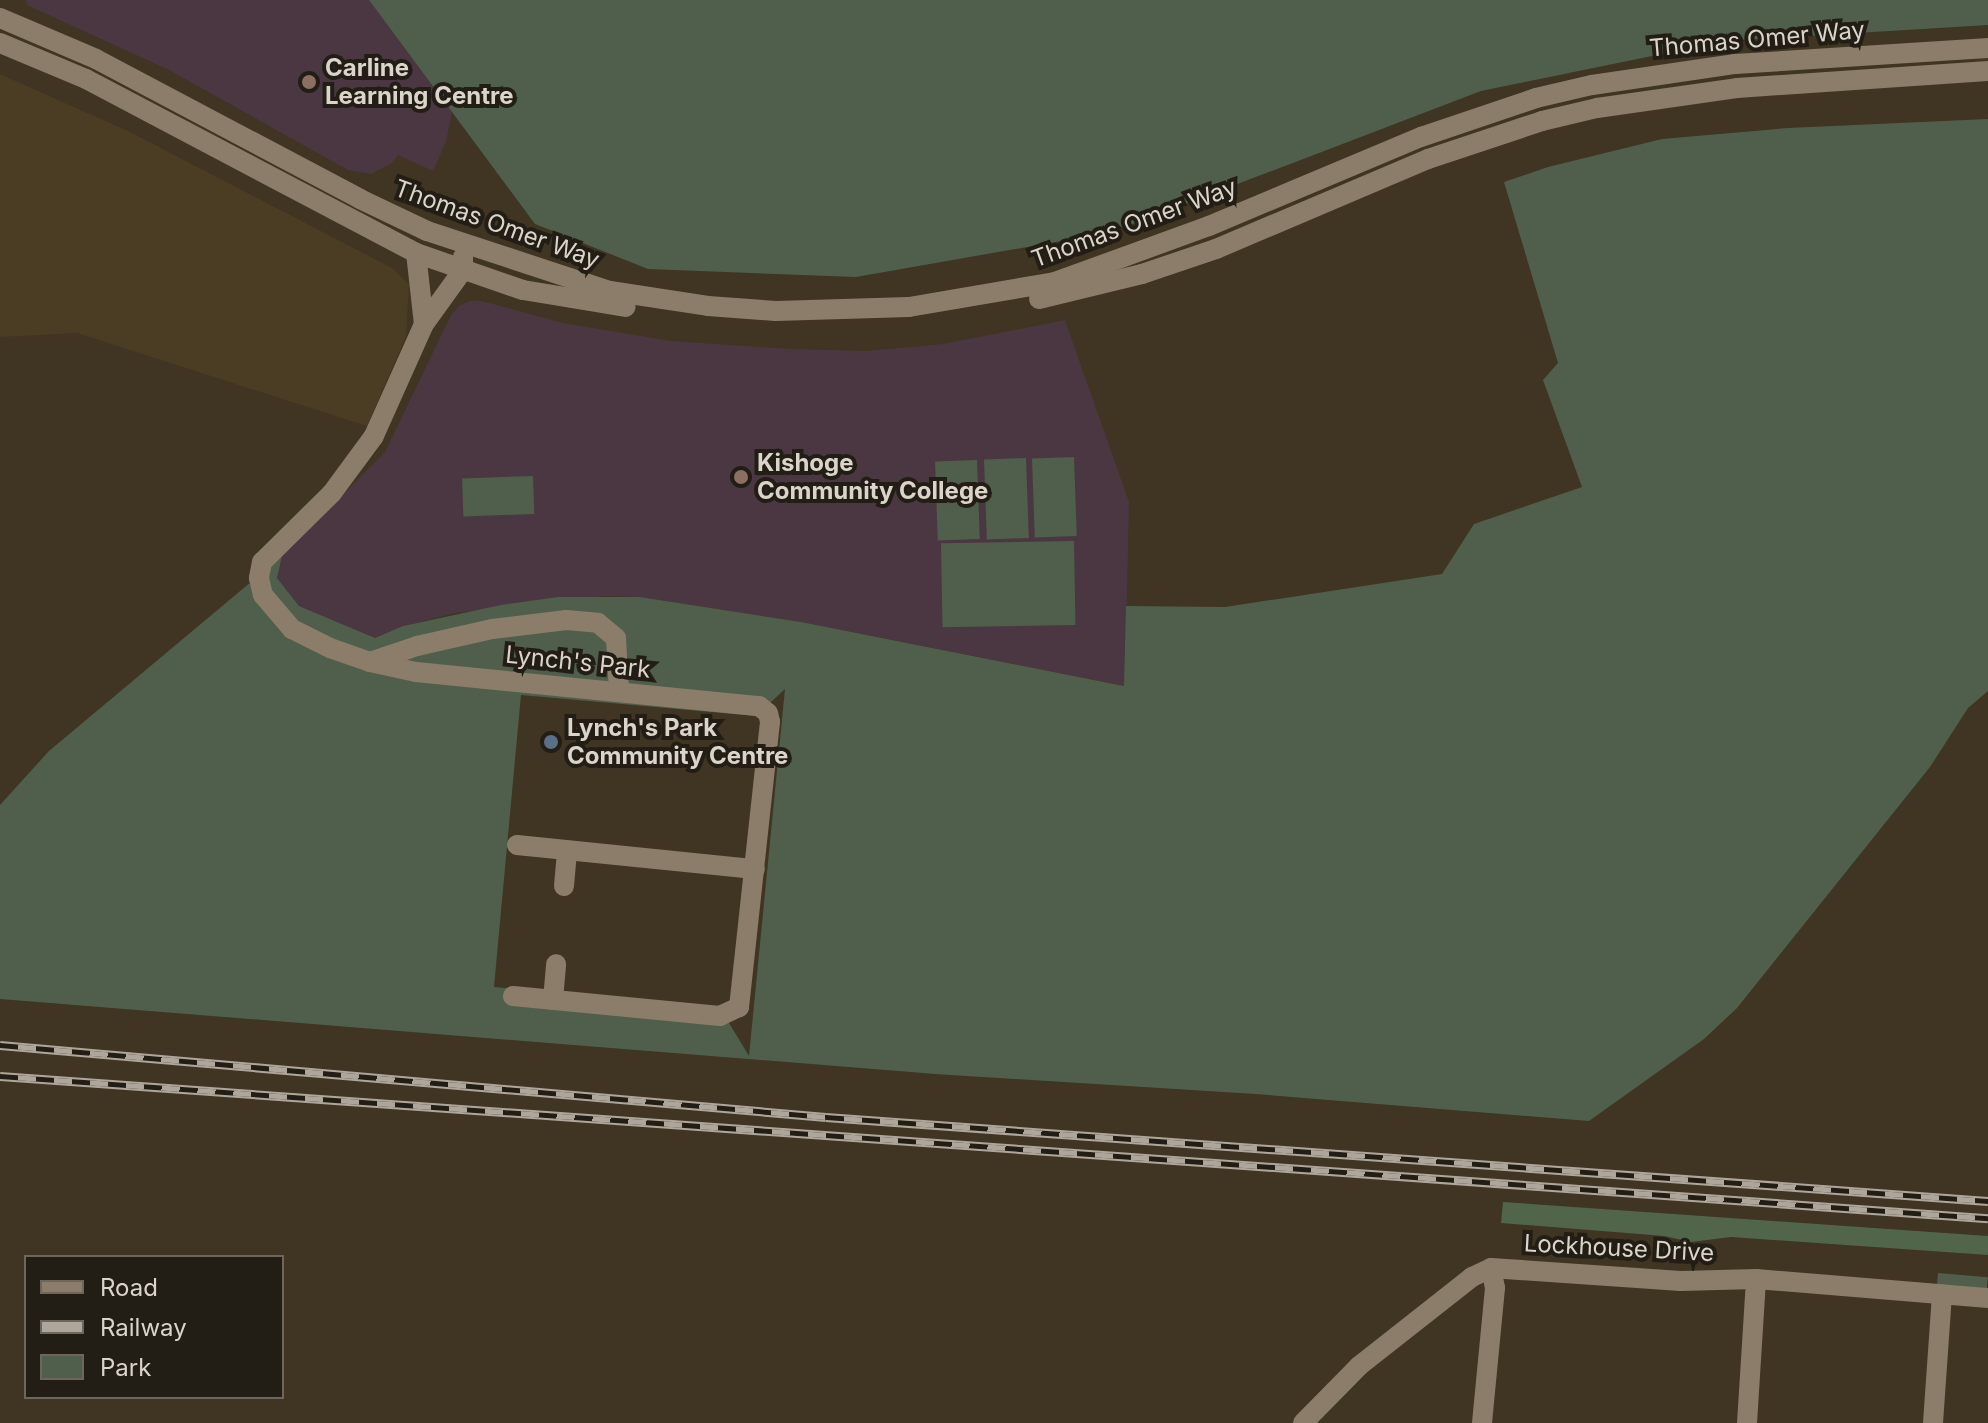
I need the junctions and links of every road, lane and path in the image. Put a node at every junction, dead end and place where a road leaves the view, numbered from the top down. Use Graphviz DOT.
graph roads {
  1 [pos="0,18"];
  2 [pos="0,43"];
  3 [pos="1988,48"];
  4 [pos="1988,71"];
  5 [pos="459,239"];
  6 [pos="416,253"];
  7 [pos="463,270"];
  8 [pos="424,324"];
  9 [pos="370,662"];
  10 [pos="619,692"];
  11 [pos="517,845"];
  12 [pos="567,850"];
  13 [pos="755,869"];
  14 [pos="564,886"];
  15 [pos="556,964"];
  16 [pos="513,996"];
  17 [pos="553,1000"];
  18 [pos="1491,1268"];
  19 [pos="1756,1279"];
  20 [pos="1942,1294"];
  21 [pos="1988,1298"];
  22 [pos="1303,1423"];
  23 [pos="1482,1423"];
  24 [pos="1747,1423"];
  25 [pos="1933,1423"];
  1 -- 5 [label="street, Thomas Omer Way"];
  2 -- 6 [label="street, Thomas Omer Way"];
  3 -- 5 [label="street, Thomas Omer Way"];
  4 -- 7 [label="street, Thomas Omer Way"];
  5 -- 7 [label="street"];
  6 -- 7 [label="street, Thomas Omer Way"];
  6 -- 8 [label="street"];
  7 -- 8 [label="street"];
  8 -- 9 [label="street, Lynch's Park"];
  9 -- 10 [label="street, Lynch's Park"];
  9 -- 10 [label="street"];
  10 -- 13 [label="street, Lynch's Park"];
  11 -- 12 [label="street"];
  12 -- 13 [label="street"];
  12 -- 14 [label="street"];
  13 -- 17 [label="street, Lynch's Park"];
  15 -- 17 [label="street"];
  16 -- 17 [label="street, Lynch's Park"];
  18 -- 19 [label="street, Lockhouse Drive"];
  18 -- 22 [label="street, Lockhouse Drive"];
  18 -- 23 [label="street"];
  19 -- 20 [label="street, Lockhouse Drive"];
  19 -- 24 [label="street"];
  20 -- 21 [label="street, Lockhouse Drive"];
  20 -- 25 [label="street"];
}
